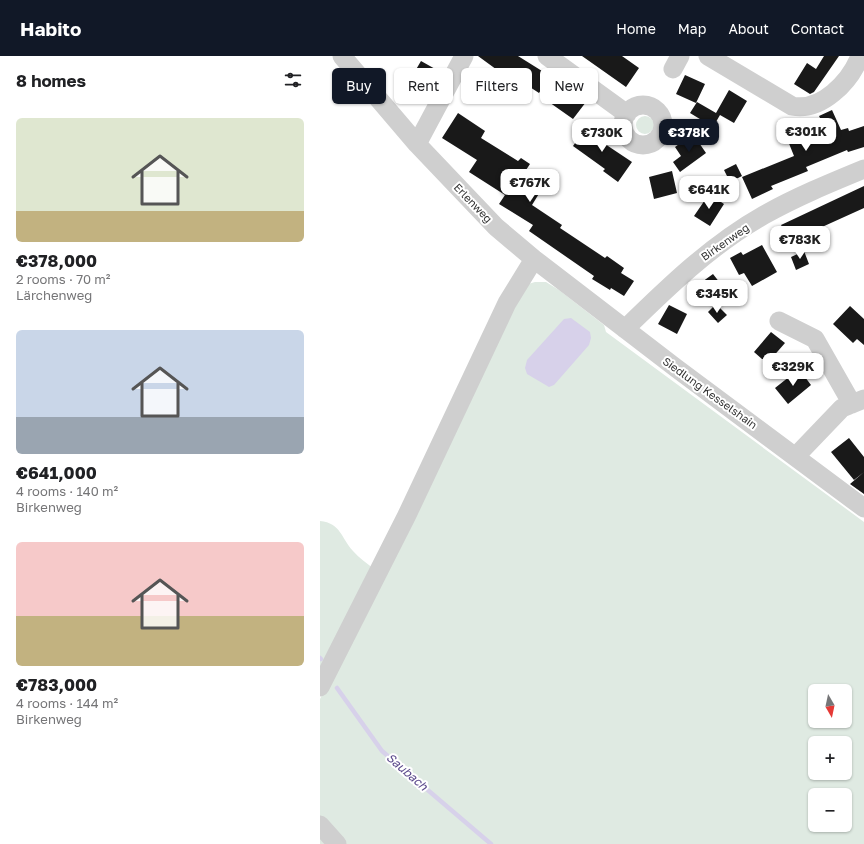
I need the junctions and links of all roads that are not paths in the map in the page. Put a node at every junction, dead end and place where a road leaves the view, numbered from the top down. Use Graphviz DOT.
graph roads {
  1 [pos="342,56"];
  2 [pos="464,56"];
  3 [pos="547,56"];
  4 [pos="708,56"];
  5 [pos="860,56"];
  6 [pos="627,114"];
  7 [pos="417,144"];
  8 [pos="864,169"];
  9 [pos="534,259"];
  10 [pos="779,321"];
  11 [pos="625,329"];
  12 [pos="858,401"];
  13 [pos="796,456"];
  14 [pos="864,508"];
  15 [pos="321,686"];
  16 [pos="320,825"];
  17 [pos="338,844"];
  1 -- 7 [label="street, Erlenweg"];
  2 -- 7 [label="street"];
  3 -- 6 [label="street"];
  4 -- 5 [label="street"];
  7 -- 9 [label="street, Erlenweg"];
  8 -- 11 [label="street, Birkenweg"];
  9 -- 11 [label="street, Erlenweg"];
  9 -- 15 [label="street"];
  10 -- 12 [label="street"];
  11 -- 13 [label="street, Siedlung Kesselshain"];
  12 -- 13 [label="street"];
  13 -- 14 [label="street, Siedlung Kesselshain"];
  16 -- 17 [label="street"];
}
